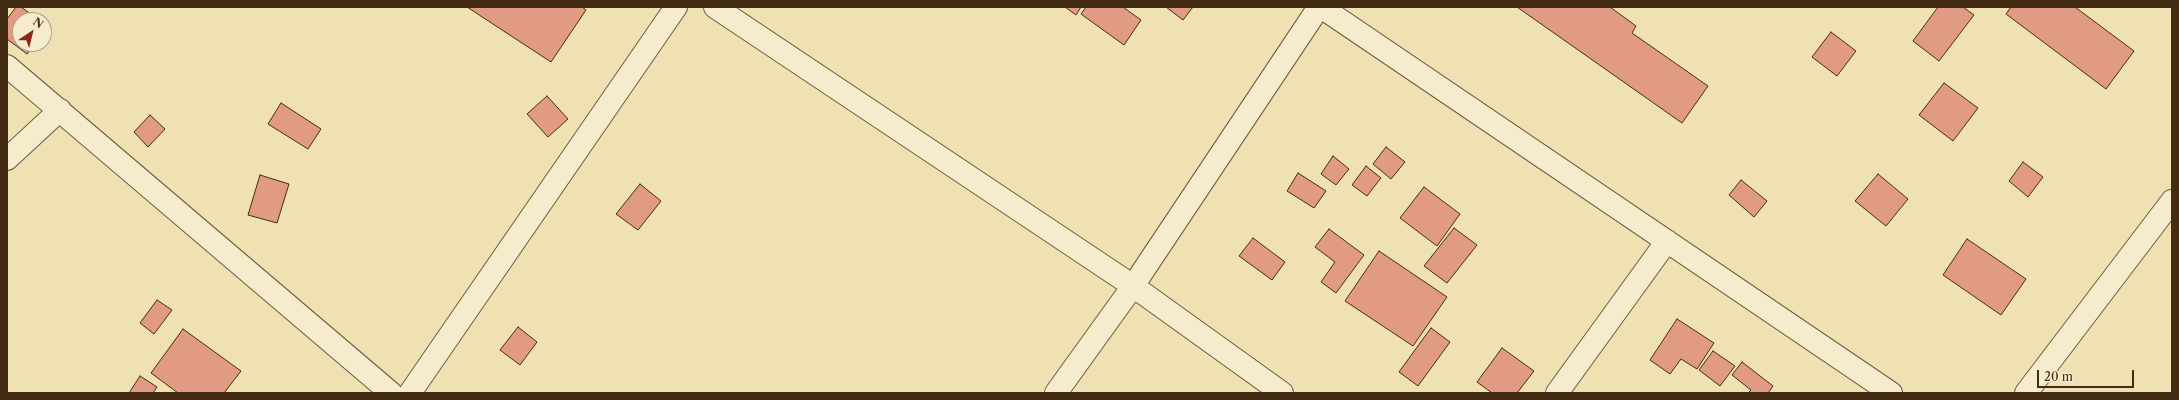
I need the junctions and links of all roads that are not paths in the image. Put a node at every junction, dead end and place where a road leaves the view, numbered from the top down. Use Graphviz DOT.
graph roads {
  1 [pos="676,7"];
  2 [pos="715,7"];
  3 [pos="1320,7"];
  4 [pos="7,66"];
  5 [pos="60,110"];
  6 [pos="7,159"];
  7 [pos="2172,201"];
  8 [pos="1667,241"];
  9 [pos="1134,286"];
  10 [pos="391,393"];
  11 [pos="410,393"];
  12 [pos="1056,393"];
  13 [pos="1282,393"];
  14 [pos="1557,393"];
  15 [pos="1891,393"];
  16 [pos="2026,393"];
  1 -- 11 [label="street"];
  2 -- 9 [label="street"];
  3 -- 8 [label="street"];
  3 -- 9 [label="street"];
  4 -- 5 [label="street"];
  5 -- 6 [label="street"];
  5 -- 10 [label="street"];
  7 -- 16 [label="street"];
  8 -- 14 [label="street"];
  8 -- 15 [label="street"];
  9 -- 12 [label="street"];
  9 -- 13 [label="street"];
}
